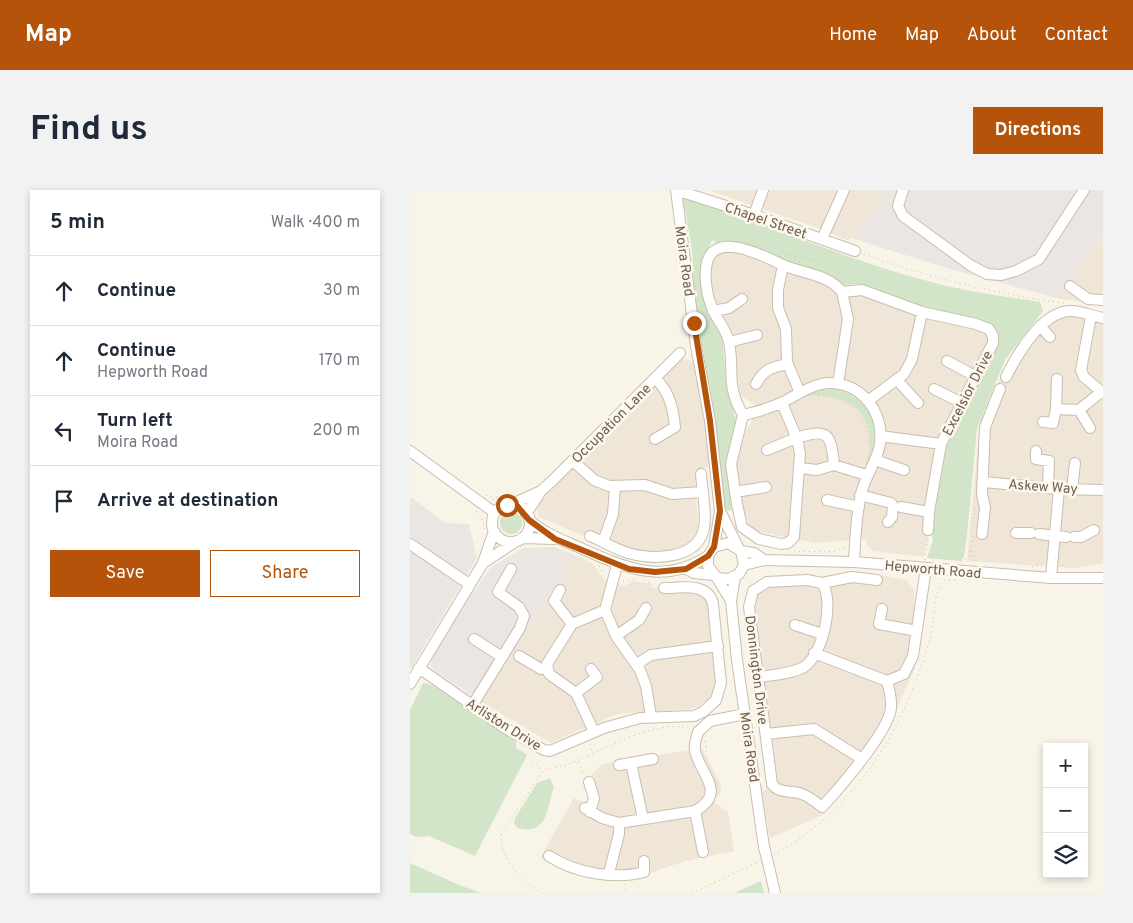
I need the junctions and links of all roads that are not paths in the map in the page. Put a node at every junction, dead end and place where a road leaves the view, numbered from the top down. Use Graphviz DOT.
graph roads {
  1 [pos="676,190"];
  2 [pos="763,190"];
  3 [pos="844,190"];
  4 [pos="903,190"];
  5 [pos="1084,190"];
  6 [pos="754,215"];
  7 [pos="826,241"];
  8 [pos="855,251"];
  9 [pos="784,265"];
  10 [pos="1070,286"];
  11 [pos="842,292"];
  12 [pos="742,299"];
  13 [pos="1103,300"];
  14 [pos="713,312"];
  15 [pos="922,312"];
  16 [pos="1091,316"];
  17 [pos="1103,318"];
  18 [pos="1040,326"];
  19 [pos="757,335"];
  20 [pos="1050,337"];
  21 [pos="729,342"];
  22 [pos="680,353"];
  23 [pos="947,361"];
  24 [pos="788,364"];
  25 [pos="975,376"];
  26 [pos="1006,377"];
  27 [pos="1057,378"];
  28 [pos="656,379"];
  29 [pos="897,380"];
  30 [pos="756,384"];
  31 [pos="838,384"];
  32 [pos="934,389"];
  33 [pos="1000,389"];
  34 [pos="800,393"];
  35 [pos="1102,393"];
  36 [pos="868,401"];
  37 [pos="782,403"];
  38 [pos="918,403"];
  39 [pos="962,403"];
  40 [pos="1056,410"];
  41 [pos="1079,410"];
  42 [pos="743,415"];
  43 [pos="1043,422"];
  44 [pos="1090,428"];
  45 [pos="880,436"];
  46 [pos="797,438"];
  47 [pos="654,439"];
  48 [pos="941,444"];
  49 [pos="767,450"];
  50 [pos="410,451"];
  51 [pos="1036,451"];
  52 [pos="875,460"];
  53 [pos="573,461"];
  54 [pos="1075,463"];
  55 [pos="834,465"];
  56 [pos="800,468"];
  57 [pos="904,470"];
  58 [pos="701,474"];
  59 [pos="866,475"];
  60 [pos="984,482"];
  61 [pos="615,486"];
  62 [pos="766,487"];
  63 [pos="1048,488"];
  64 [pos="1059,489"];
  65 [pos="1072,489"];
  66 [pos="541,490"];
  67 [pos="1103,490"];
  68 [pos="702,492"];
  69 [pos="735,492"];
  70 [pos="860,495"];
  71 [pos="511,500"];
  72 [pos="827,500"];
  73 [pos="859,506"];
  74 [pos="901,507"];
  75 [pos="720,511"];
  76 [pos="929,512"];
  77 [pos="495,513"];
  78 [pos="528,517"];
  79 [pos="888,522"];
  80 [pos="928,530"];
  81 [pos="1094,530"];
  82 [pos="494,531"];
  83 [pos="977,533"];
  84 [pos="1016,533"];
  85 [pos="1055,535"];
  86 [pos="590,536"];
  87 [pos="555,539"];
  88 [pos="519,540"];
  89 [pos="603,542"];
  90 [pos="410,544"];
  91 [pos="739,549"];
  92 [pos="711,551"];
  93 [pos="764,560"];
  94 [pos="854,562"];
  95 [pos="483,563"];
  96 [pos="617,564"];
  97 [pos="744,565"];
  98 [pos="925,568"];
  99 [pos="686,569"];
  100 [pos="511,570"];
  101 [pos="715,576"];
  102 [pos="735,578"];
  103 [pos="1051,578"];
  104 [pos="1103,578"];
  105 [pos="877,580"];
  106 [pos="822,583"];
  107 [pos="469,584"];
  108 [pos="664,588"];
  109 [pos="560,590"];
  110 [pos="731,601"];
  111 [pos="646,608"];
  112 [pos="882,609"];
  113 [pos="605,610"];
  114 [pos="572,624"];
  115 [pos="795,625"];
  116 [pos="917,631"];
  117 [pos="822,634"];
  118 [pos="616,636"];
  119 [pos="474,639"];
  120 [pos="718,646"];
  121 [pos="814,654"];
  122 [pos="519,656"];
  123 [pos="502,657"];
  124 [pos="637,664"];
  125 [pos="419,668"];
  126 [pos="546,668"];
  127 [pos="591,669"];
  128 [pos="758,677"];
  129 [pos="887,681"];
  130 [pos="410,684"];
  131 [pos="576,693"];
  132 [pos="472,706"];
  133 [pos="745,714"];
  134 [pos="651,716"];
  135 [pos="594,732"];
  136 [pos="766,734"];
  137 [pos="653,759"];
  138 [pos="862,759"];
  139 [pos="631,763"];
  140 [pos="618,765"];
  141 [pos="589,782"];
  142 [pos="695,811"];
  143 [pos="643,819"];
  144 [pos="619,823"];
  145 [pos="703,852"];
  146 [pos="549,856"];
  147 [pos="644,861"];
  148 [pos="609,874"];
  149 [pos="775,893"];
  1 -- 6 [label="street, Chapel Street"];
  1 -- 75 [label="street, Moira Road"];
  2 -- 6 [label="street"];
  3 -- 7 [label="street"];
  4 -- 5 [label="street"];
  6 -- 7 [label="street, Chapel Street"];
  7 -- 8 [label="street, Chapel Street"];
  9 -- 11 [label="street"];
  9 -- 14 [label="street"];
  9 -- 24 [label="street"];
  10 -- 13 [label="street"];
  11 -- 15 [label="street, Excelsior Drive"];
  11 -- 31 [label="street"];
  12 -- 14 [label="street"];
  14 -- 21 [label="street"];
  15 -- 25 [label="street, Excelsior Drive"];
  15 -- 29 [label="street"];
  16 -- 17 [label="street"];
  16 -- 18 [label="street"];
  16 -- 35 [label="street"];
  18 -- 20 [label="street"];
  18 -- 26 [label="street"];
  19 -- 21 [label="street"];
  21 -- 42 [label="street"];
  22 -- 28 [label="street, Occupation Lane"];
  23 -- 25 [label="street"];
  24 -- 30 [label="street"];
  24 -- 34 [label="street"];
  25 -- 39 [label="street, Excelsior Drive"];
  27 -- 40 [label="street"];
  28 -- 47 [label="street"];
  28 -- 53 [label="street, Occupation Lane"];
  29 -- 36 [label="street"];
  29 -- 38 [label="street"];
  31 -- 34 [label="street"];
  31 -- 36 [label="street"];
  32 -- 39 [label="street"];
  33 -- 60 [label="street"];
  34 -- 37 [label="street"];
  35 -- 41 [label="street"];
  36 -- 45 [label="street"];
  37 -- 42 [label="street"];
  37 -- 46 [label="street"];
  39 -- 48 [label="street, Excelsior Drive"];
  40 -- 41 [label="street"];
  40 -- 43 [label="street"];
  41 -- 44 [label="street"];
  42 -- 69 [label="street"];
  45 -- 48 [label="street"];
  45 -- 52 [label="street"];
  46 -- 49 [label="street"];
  46 -- 55 [label="street"];
  46 -- 56 [label="street"];
  48 -- 76 [label="street, Excelsior Drive"];
  50 -- 77 [label="street"];
  51 -- 63 [label="street"];
  52 -- 57 [label="street"];
  52 -- 59 [label="street"];
  53 -- 61 [label="street"];
  53 -- 66 [label="street, Occupation Lane"];
  54 -- 65 [label="street"];
  55 -- 56 [label="street"];
  55 -- 59 [label="street"];
  56 -- 69 [label="street"];
  58 -- 68 [label="street"];
  59 -- 70 [label="street"];
  60 -- 63 [label="street, Askew Way"];
  60 -- 83 [label="street"];
  61 -- 68 [label="street"];
  61 -- 89 [label="street"];
  62 -- 69 [label="street"];
  63 -- 64 [label="street, Askew Way"];
  64 -- 65 [label="street, Askew Way"];
  64 -- 85 [label="street"];
  65 -- 67 [label="street, Askew Way"];
  66 -- 71 [label="street"];
  66 -- 78 [label="street"];
  68 -- 89 [label="street"];
  70 -- 73 [label="street"];
  70 -- 79 [label="street"];
  71 -- 77 [label="street"];
  71 -- 78 [label="street"];
  72 -- 73 [label="street"];
  73 -- 94 [label="street"];
  74 -- 76 [label="street"];
  75 -- 91 [label="street, Moira Road"];
  75 -- 92 [label="street, Moira Road"];
  76 -- 80 [label="street, Excelsior Drive"];
  77 -- 82 [label="street"];
  78 -- 87 [label="street"];
  78 -- 88 [label="street"];
  81 -- 85 [label="street"];
  82 -- 88 [label="street"];
  82 -- 95 [label="street"];
  84 -- 85 [label="street"];
  85 -- 103 [label="street"];
  86 -- 89 [label="street"];
  87 -- 88 [label="street"];
  87 -- 96 [label="street"];
  88 -- 95 [label="street"];
  90 -- 107 [label="street"];
  91 -- 92 [label="street"];
  91 -- 93 [label="street, Hepworth Road"];
  91 -- 97 [label="street"];
  92 -- 99 [label="street"];
  92 -- 101 [label="street"];
  93 -- 94 [label="street, Hepworth Road"];
  93 -- 97 [label="street, Hepworth Road"];
  94 -- 98 [label="street, Hepworth Road"];
  95 -- 107 [label="street"];
  96 -- 99 [label="street"];
  96 -- 113 [label="street"];
  97 -- 102 [label="street"];
  98 -- 103 [label="street, Hepworth Road"];
  98 -- 116 [label="street"];
  99 -- 101 [label="street"];
  100 -- 123 [label="street"];
  101 -- 102 [label="street"];
  101 -- 110 [label="street, Moira Road"];
  102 -- 110 [label="street, Moira Road"];
  103 -- 104 [label="street, Hepworth Road"];
  105 -- 106 [label="street, Donnington Drive"];
  106 -- 117 [label="street"];
  106 -- 128 [label="street, Donnington Drive"];
  107 -- 125 [label="street"];
  108 -- 120 [label="street, Arliston Drive"];
  109 -- 114 [label="street"];
  110 -- 133 [label="street, Moira Road"];
  111 -- 118 [label="street"];
  112 -- 116 [label="street"];
  113 -- 114 [label="street"];
  113 -- 118 [label="street"];
  114 -- 126 [label="street"];
  115 -- 117 [label="street"];
  116 -- 129 [label="street"];
  117 -- 121 [label="street"];
  118 -- 124 [label="street"];
  119 -- 123 [label="street"];
  120 -- 124 [label="street"];
  120 -- 134 [label="street, Arliston Drive"];
  121 -- 128 [label="street"];
  121 -- 129 [label="street"];
  122 -- 126 [label="street"];
  123 -- 132 [label="street"];
  124 -- 134 [label="street"];
  125 -- 130 [label="street"];
  125 -- 132 [label="street, Arliston Drive"];
  126 -- 131 [label="street"];
  127 -- 131 [label="street"];
  128 -- 136 [label="street, Donnington Drive"];
  129 -- 138 [label="street, Donnington Drive"];
  131 -- 135 [label="street"];
  132 -- 135 [label="street, Arliston Drive"];
  133 -- 142 [label="street"];
  133 -- 149 [label="street, Moira Road, bridge"];
  134 -- 135 [label="street, Arliston Drive"];
  136 -- 138 [label="street"];
  136 -- 138 [label="street, Donnington Drive"];
  137 -- 139 [label="street"];
  139 -- 140 [label="street"];
  139 -- 143 [label="street"];
  141 -- 144 [label="street"];
  142 -- 143 [label="street"];
  142 -- 145 [label="street"];
  143 -- 144 [label="street"];
  144 -- 148 [label="street"];
  146 -- 148 [label="street"];
  147 -- 148 [label="street"];
}
